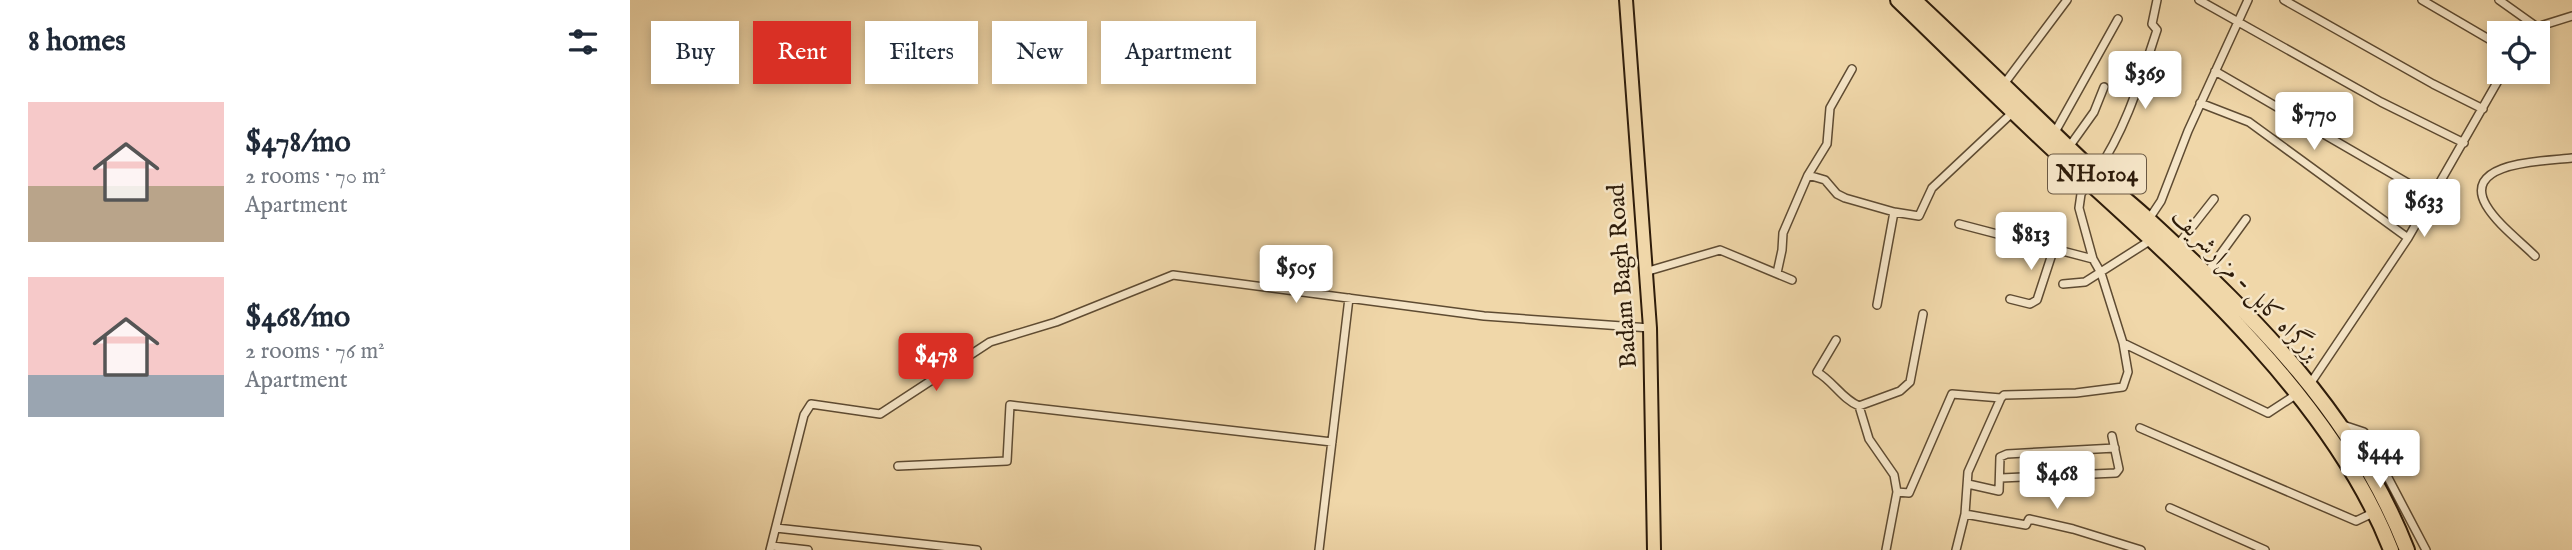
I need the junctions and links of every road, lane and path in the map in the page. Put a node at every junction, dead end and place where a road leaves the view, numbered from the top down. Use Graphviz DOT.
graph roads {
  1 [pos="1626,0"];
  2 [pos="1898,0"];
  3 [pos="1914,0"];
  4 [pos="2067,0"];
  5 [pos="2157,0"];
  6 [pos="2199,0"];
  7 [pos="2248,0"];
  8 [pos="2284,0"];
  9 [pos="2422,0"];
  10 [pos="2499,0"];
  11 [pos="2572,16"];
  12 [pos="2119,19"];
  13 [pos="2238,21"];
  14 [pos="2524,21"];
  15 [pos="2550,24"];
  16 [pos="2487,38"];
  17 [pos="1852,69"];
  18 [pos="2215,71"];
  19 [pos="2004,84"];
  20 [pos="2497,84"];
  21 [pos="2104,87"];
  22 [pos="2200,103"];
  23 [pos="2483,109"];
  24 [pos="2013,112"];
  25 [pos="2055,132"];
  26 [pos="2464,144"];
  27 [pos="2069,147"];
  28 [pos="2572,158"];
  29 [pos="1808,175"];
  30 [pos="2092,178"];
  31 [pos="2432,197"];
  32 [pos="2214,199"];
  33 [pos="1894,212"];
  34 [pos="2246,219"];
  35 [pos="2149,220"];
  36 [pos="1959,224"];
  37 [pos="2408,238"];
  38 [pos="2151,240"];
  39 [pos="2176,246"];
  40 [pos="2054,248"];
  41 [pos="2535,256"];
  42 [pos="2093,259"];
  43 [pos="1645,272"];
  44 [pos="2101,273"];
  45 [pos="1777,274"];
  46 [pos="2206,274"];
  47 [pos="1792,279"];
  48 [pos="2063,284"];
  49 [pos="1349,298"];
  50 [pos="2010,299"];
  51 [pos="1877,305"];
  52 [pos="1923,314"];
  53 [pos="1650,328"];
  54 [pos="1836,340"];
  55 [pos="2123,343"];
  56 [pos="2310,384"];
  57 [pos="2297,394"];
  58 [pos="2001,397"];
  59 [pos="1859,406"];
  60 [pos="2339,423"];
  61 [pos="2140,428"];
  62 [pos="2112,436"];
  63 [pos="1332,442"];
  64 [pos="2115,448"];
  65 [pos="898,466"];
  66 [pos="2001,478"];
  67 [pos="1968,484"];
  68 [pos="1897,492"];
  69 [pos="2170,508"];
  70 [pos="2375,512"];
  71 [pos="1965,514"];
  72 [pos="776,528"];
  73 [pos="771,548"];
  74 [pos="808,550"];
  75 [pos="976,550"];
  76 [pos="1319,550"];
  77 [pos="1654,550"];
  78 [pos="1886,550"];
  79 [pos="1956,550"];
  80 [pos="2141,550"];
  81 [pos="2265,550"];
  82 [pos="2391,550"];
  83 [pos="2407,550"];
  84 [pos="2426,550"];
  1 -- 43 [label="main road, Badam Bagh Road"];
  2 -- 24 [label="highway, بزرگراه کابل - مزارشریف / NH0104"];
  3 -- 19 [label="highway, بزرگراه کابل - مزارشریف / NH0104"];
  4 -- 19 [label="street"];
  5 -- 30 [label="street"];
  6 -- 13 [label="street"];
  7 -- 13 [label="street"];
  8 -- 23 [label="street"];
  9 -- 16 [label="street"];
  10 -- 14 [label="street"];
  11 -- 15 [label="street"];
  12 -- 25 [label="street"];
  13 -- 18 [label="street"];
  13 -- 26 [label="street"];
  17 -- 29 [label="street"];
  18 -- 22 [label="street"];
  18 -- 31 [label="street"];
  19 -- 25 [label="highway, بزرگراه کابل - مزارشریف / NH0104"];
  20 -- 23 [label="street"];
  21 -- 27 [label="street"];
  22 -- 35 [label="street"];
  22 -- 37 [label="street"];
  23 -- 26 [label="street"];
  24 -- 30 [label="highway, بزرگراه کابل - مزارشریف / NH0104"];
  24 -- 33 [label="street"];
  25 -- 27 [label="highway, بزرگراه کابل - مزارشریف / NH0104"];
  26 -- 31 [label="street"];
  27 -- 30 [label="highway, بزرگراه کابل - مزارشریف / NH0104"];
  28 -- 41 [label="street"];
  29 -- 33 [label="street"];
  29 -- 45 [label="street"];
  30 -- 35 [label="highway, بزرگراه کابل - مزارشریف / NH0104"];
  30 -- 38 [label="highway, بزرگراه کابل - مزارشریف / NH0104"];
  30 -- 42 [label="street"];
  31 -- 37 [label="street"];
  32 -- 39 [label="street"];
  33 -- 51 [label="street"];
  34 -- 46 [label="street"];
  35 -- 39 [label="highway, بزرگراه کابل - مزارشریف / NH0104"];
  36 -- 40 [label="street"];
  37 -- 56 [label="street"];
  38 -- 44 [label="street"];
  38 -- 57 [label="highway, بزرگراه کابل - مزارشریف / NH0104"];
  39 -- 46 [label="highway, بزرگراه کابل - مزارشریف / NH0104"];
  40 -- 42 [label="street"];
  40 -- 50 [label="street"];
  42 -- 44 [label="street"];
  43 -- 45 [label="street"];
  43 -- 53 [label="main road, Badam Bagh Road"];
  44 -- 48 [label="street"];
  44 -- 55 [label="street"];
  45 -- 47 [label="street"];
  46 -- 56 [label="highway, بزرگراه کابل - مزارشریف / NH0104"];
  49 -- 53 [label="street"];
  49 -- 63 [label="street"];
  49 -- 72 [label="street"];
  52 -- 59 [label="street"];
  53 -- 77 [label="main road, Badam Bagh Road"];
  54 -- 59 [label="street"];
  55 -- 57 [label="street"];
  55 -- 58 [label="street"];
  56 -- 60 [label="highway, بزرگراه کابل - مزارشریف / NH0104"];
  57 -- 70 [label="highway, بزرگراه کابل - مزارشریف / NH0104"];
  58 -- 67 [label="street"];
  58 -- 68 [label="street"];
  59 -- 68 [label="street"];
  60 -- 83 [label="highway, بزرگراه کابل - مزارشریف / NH0104"];
  60 -- 84 [label="street"];
  61 -- 70 [label="street"];
  62 -- 64 [label="street"];
  63 -- 65 [label="street"];
  63 -- 76 [label="street"];
  64 -- 66 [label="street"];
  64 -- 66 [label="street"];
  66 -- 67 [label="street"];
  67 -- 71 [label="street"];
  68 -- 78 [label="street"];
  69 -- 81 [label="street"];
  70 -- 82 [label="highway, بزرگراه کابل - مزارشریف / NH0104"];
  71 -- 79 [label="street"];
  71 -- 80 [label="street"];
  72 -- 73 [label="street"];
  72 -- 75 [label="street"];
  73 -- 74 [label="street"];
}
